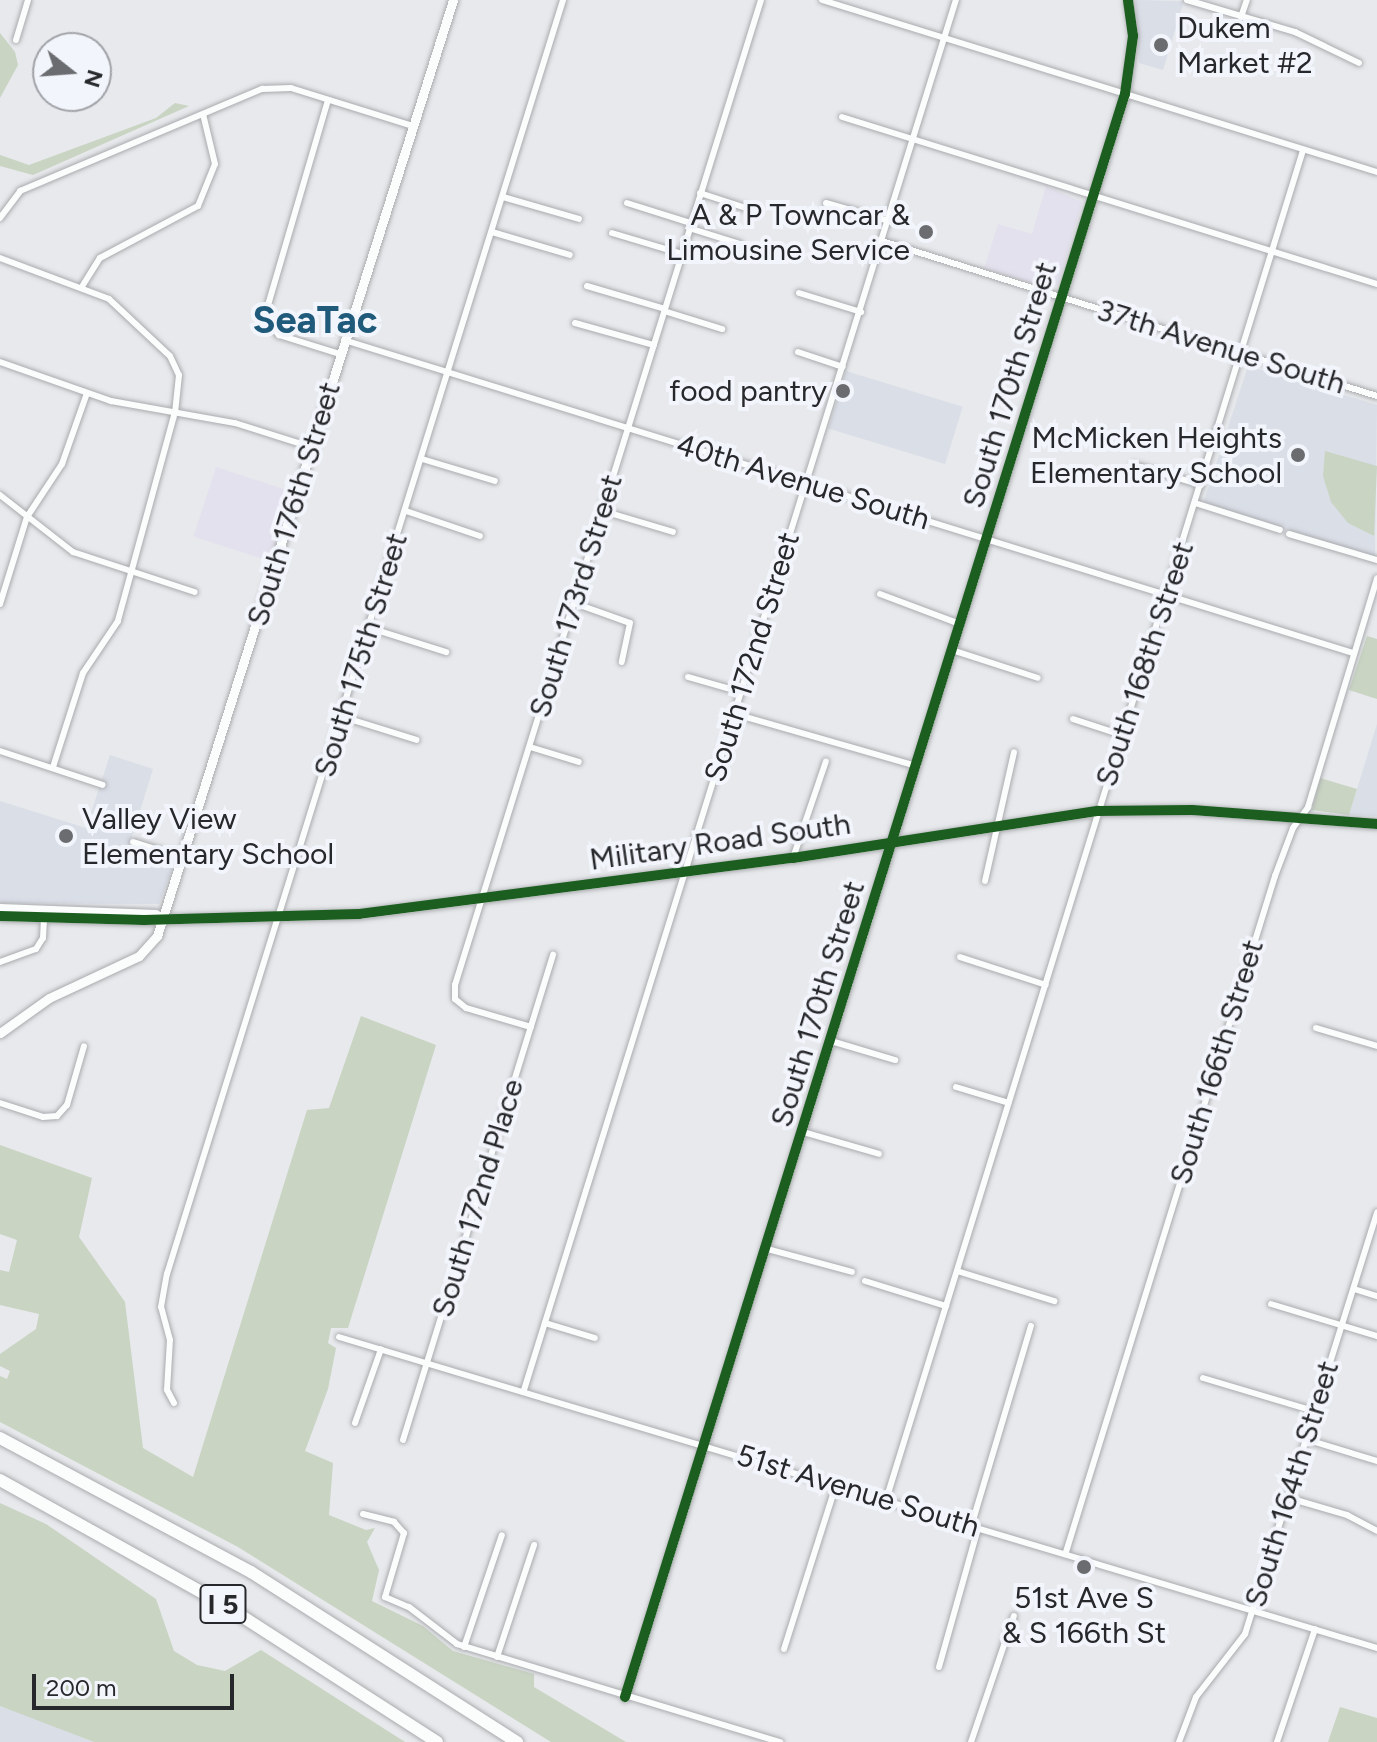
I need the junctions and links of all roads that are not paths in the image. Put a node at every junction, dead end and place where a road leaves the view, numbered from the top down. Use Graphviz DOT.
graph roads {
  1 [pos="28,0"];
  2 [pos="453,0"];
  3 [pos="563,0"];
  4 [pos="761,0"];
  5 [pos="822,0"];
  6 [pos="956,0"];
  7 [pos="1128,0"];
  8 [pos="1187,0"];
  9 [pos="1247,0"];
  10 [pos="1241,17"];
  11 [pos="944,39"];
  12 [pos="16,40"];
  13 [pos="1359,63"];
  14 [pos="1125,94"];
  15 [pos="328,100"];
  16 [pos="203,114"];
  17 [pos="842,117"];
  18 [pos="413,126"];
  19 [pos="914,140"];
  20 [pos="1303,150"];
  21 [pos="1377,172"];
  22 [pos="700,193"];
  23 [pos="503,197"];
  24 [pos="1093,197"];
  25 [pos="627,203"];
  26 [pos="826,203"];
  27 [pos="755,211"];
  28 [pos="0,218"];
  29 [pos="579,219"];
  30 [pos="889,221"];
  31 [pos="690,226"];
  32 [pos="492,232"];
  33 [pos="612,233"];
  34 [pos="882,241"];
  35 [pos="740,244"];
  36 [pos="1272,252"];
  37 [pos="682,254"];
  38 [pos="570,255"];
  39 [pos="0,258"];
  40 [pos="1377,284"];
  41 [pos="83,285"];
  42 [pos="587,286"];
  43 [pos="799,293"];
  44 [pos="1062,298"];
  45 [pos="665,310"];
  46 [pos="861,312"];
  47 [pos="575,323"];
  48 [pos="722,329"];
  49 [pos="344,340"];
  50 [pos="654,345"];
  51 [pos="798,352"];
  52 [pos="340,354"];
  53 [pos="1242,354"];
  54 [pos="0,362"];
  55 [pos="843,367"];
  56 [pos="449,372"];
  57 [pos="87,393"];
  58 [pos="1377,396"];
  59 [pos="175,412"];
  60 [pos="628,428"];
  61 [pos="311,447"];
  62 [pos="422,459"];
  63 [pos="1134,465"];
  64 [pos="495,481"];
  65 [pos="805,483"];
  66 [pos="1201,485"];
  67 [pos="0,495"];
  68 [pos="1195,503"];
  69 [pos="406,511"];
  70 [pos="603,511"];
  71 [pos="27,517"];
  72 [pos="1280,530"];
  73 [pos="673,532"];
  74 [pos="1289,534"];
  75 [pos="480,536"];
  76 [pos="987,540"];
  77 [pos="1377,560"];
  78 [pos="131,573"];
  79 [pos="1377,578"];
  80 [pos="195,592"];
  81 [pos="880,594"];
  82 [pos="1167,594"];
  83 [pos="574,603"];
  84 [pos="0,604"];
  85 [pos="960,624"];
  86 [pos="370,628"];
  87 [pos="952,650"];
  88 [pos="446,652"];
  89 [pos="1353,653"];
  90 [pos="622,662"];
  91 [pos="688,677"];
  92 [pos="1038,678"];
  93 [pos="741,692"];
  94 [pos="735,714"];
  95 [pos="343,717"];
  96 [pos="1073,719"];
  97 [pos="1122,735"];
  98 [pos="417,740"];
  99 [pos="530,747"];
  100 [pos="0,751"];
  101 [pos="1014,752"];
  102 [pos="826,761"];
  103 [pos="579,762"];
  104 [pos="916,766"];
  105 [pos="53,767"];
  106 [pos="103,785"];
  107 [pos="1098,811"];
  108 [pos="1300,818"];
  109 [pos="1377,824"];
  110 [pos="999,827"];
  111 [pos="133,842"];
  112 [pos="894,842"];
  113 [pos="184,858"];
  114 [pos="793,858"];
  115 [pos="686,871"];
  116 [pos="985,881"];
  117 [pos="483,898"];
  118 [pos="0,908"];
  119 [pos="44,914"];
  120 [pos="0,916"];
  121 [pos="165,916"];
  122 [pos="278,918"];
  123 [pos="553,955"];
  124 [pos="960,957"];
  125 [pos="0,962"];
  126 [pos="1046,985"];
  127 [pos="531,1027"];
  128 [pos="1316,1028"];
  129 [pos="0,1033"];
  130 [pos="831,1041"];
  131 [pos="84,1046"];
  132 [pos="1377,1046"];
  133 [pos="895,1060"];
  134 [pos="956,1087"];
  135 [pos="0,1103"];
  136 [pos="1009,1103"];
  137 [pos="803,1132"];
  138 [pos="879,1154"];
  139 [pos="1377,1212"];
  140 [pos="767,1249"];
  141 [pos="957,1271"];
  142 [pos="852,1272"];
  143 [pos="865,1281"];
  144 [pos="1354,1289"];
  145 [pos="1377,1296"];
  146 [pos="1054,1301"];
  147 [pos="1271,1304"];
  148 [pos="946,1306"];
  149 [pos="545,1323"];
  150 [pos="1342,1325"];
  151 [pos="1031,1326"];
  152 [pos="1377,1336"];
  153 [pos="339,1337"];
  154 [pos="595,1338"];
  155 [pos="381,1349"];
  156 [pos="427,1362"];
  157 [pos="1203,1378"];
  158 [pos="524,1390"];
  159 [pos="174,1403"];
  160 [pos="1314,1411"];
  161 [pos="355,1423"];
  162 [pos="0,1438"];
  163 [pos="1305,1439"];
  164 [pos="403,1440"];
  165 [pos="706,1445"];
  166 [pos="1377,1461"];
  167 [pos="0,1480"];
  168 [pos="836,1485"];
  169 [pos="1289,1498"];
  170 [pos="886,1500"];
  171 [pos="363,1514"];
  172 [pos="975,1528"];
  173 [pos="1377,1531"];
  174 [pos="502,1535"];
  175 [pos="534,1545"];
  176 [pos="1066,1552"];
  177 [pos="1254,1609"];
  178 [pos="1014,1616"];
  179 [pos="1315,1629"];
  180 [pos="464,1647"];
  181 [pos="1377,1648"];
  182 [pos="784,1649"];
  183 [pos="497,1657"];
  184 [pos="939,1667"];
  185 [pos="625,1697"];
  186 [pos="437,1742"];
  187 [pos="517,1742"];
  188 [pos="780,1742"];
  189 [pos="971,1742"];
  190 [pos="1179,1742"];
  191 [pos="1277,1742"];
  1 -- 12 [label="street"];
  2 -- 18 [label="street, South 176th Street"];
  3 -- 23 [label="street, South 175th Street"];
  4 -- 22 [label="street, South 173rd Street"];
  5 -- 11 [label="street"];
  6 -- 11 [label="street, South 172nd Street"];
  7 -- 14 [label="street, South 170th Street"];
  8 -- 10 [label="street"];
  9 -- 10 [label="street"];
  10 -- 13 [label="street"];
  11 -- 14 [label="street"];
  11 -- 19 [label="street, South 172nd Street"];
  14 -- 20 [label="street"];
  14 -- 24 [label="street, South 170th Street"];
  15 -- 16 [label="street"];
  15 -- 18 [label="street"];
  15 -- 52 [label="street"];
  16 -- 28 [label="street"];
  16 -- 41 [label="street"];
  17 -- 19 [label="street"];
  18 -- 49 [label="street, South 176th Street"];
  19 -- 24 [label="street"];
  19 -- 30 [label="street, South 172nd Street"];
  20 -- 21 [label="street"];
  20 -- 36 [label="street, South 168th Street"];
  22 -- 27 [label="street"];
  22 -- 31 [label="street, South 173rd Street"];
  23 -- 29 [label="street"];
  23 -- 32 [label="street, South 175th Street"];
  24 -- 36 [label="street"];
  24 -- 44 [label="street, South 170th Street"];
  25 -- 31 [label="street"];
  26 -- 30 [label="street"];
  30 -- 34 [label="street, South 172nd Street"];
  31 -- 35 [label="street"];
  31 -- 37 [label="street, South 173rd Street"];
  32 -- 38 [label="street"];
  32 -- 56 [label="street, South 175th Street"];
  33 -- 37 [label="street"];
  34 -- 44 [label="street, 37th Avenue South"];
  34 -- 46 [label="street, South 172nd Street"];
  36 -- 40 [label="street"];
  36 -- 53 [label="street, South 168th Street"];
  37 -- 45 [label="street, South 173rd Street"];
  39 -- 41 [label="street"];
  41 -- 59 [label="street"];
  42 -- 45 [label="street"];
  43 -- 46 [label="street"];
  44 -- 53 [label="street, 37th Avenue South"];
  44 -- 76 [label="street, South 170th Street"];
  45 -- 48 [label="street"];
  45 -- 50 [label="street, South 173rd Street"];
  46 -- 55 [label="street, South 172nd Street"];
  47 -- 50 [label="street"];
  49 -- 52 [label="street, South 176th Street"];
  49 -- 56 [label="street, 40th Avenue South"];
  50 -- 60 [label="street, South 173rd Street"];
  51 -- 55 [label="street"];
  52 -- 61 [label="street, South 176th Street"];
  53 -- 58 [label="street, 37th Avenue South"];
  53 -- 66 [label="street, South 168th Street"];
  54 -- 57 [label="street"];
  55 -- 65 [label="street, South 172nd Street"];
  56 -- 60 [label="street, 40th Avenue South"];
  56 -- 62 [label="street, South 175th Street"];
  57 -- 59 [label="street"];
  57 -- 71 [label="street"];
  59 -- 61 [label="street"];
  59 -- 78 [label="street"];
  60 -- 65 [label="street, 40th Avenue South"];
  60 -- 70 [label="street, South 173rd Street"];
  61 -- 113 [label="street, South 176th Street"];
  62 -- 64 [label="street"];
  62 -- 69 [label="street, South 175th Street"];
  63 -- 66 [label="street"];
  65 -- 76 [label="street, 40th Avenue South"];
  65 -- 93 [label="street, South 172nd Street"];
  66 -- 68 [label="street, South 168th Street"];
  67 -- 71 [label="street"];
  68 -- 72 [label="street"];
  68 -- 82 [label="street, South 168th Street"];
  69 -- 75 [label="street"];
  69 -- 86 [label="street, South 175th Street"];
  70 -- 73 [label="street"];
  70 -- 83 [label="street, South 173rd Street"];
  71 -- 78 [label="street"];
  71 -- 84 [label="street"];
  74 -- 77 [label="street"];
  76 -- 82 [label="street, 40th Avenue South"];
  76 -- 85 [label="street, South 170th Street"];
  78 -- 80 [label="street"];
  78 -- 105 [label="street"];
  79 -- 89 [label="street, South 166th Street"];
  81 -- 85 [label="street"];
  82 -- 89 [label="street, 40th Avenue South"];
  82 -- 97 [label="street, South 168th Street"];
  83 -- 90 [label="street"];
  83 -- 99 [label="street, South 173rd Street"];
  85 -- 87 [label="street, South 170th Street"];
  86 -- 88 [label="street"];
  86 -- 95 [label="street, South 175th Street"];
  87 -- 92 [label="street"];
  87 -- 104 [label="street, South 170th Street"];
  89 -- 108 [label="street, South 166th Street"];
  91 -- 93 [label="street"];
  93 -- 94 [label="street, South 172nd Street"];
  94 -- 104 [label="street"];
  94 -- 115 [label="street, South 172nd Street"];
  95 -- 98 [label="street"];
  95 -- 122 [label="street, South 175th Street"];
  96 -- 97 [label="street"];
  97 -- 107 [label="street, South 168th Street"];
  99 -- 103 [label="street"];
  99 -- 117 [label="street, South 173rd Street"];
  100 -- 105 [label="street"];
  101 -- 110 [label="street"];
  102 -- 114 [label="street"];
  104 -- 112 [label="street, South 170th Street"];
  105 -- 106 [label="street"];
  107 -- 108 [label="street, Military Road South"];
  107 -- 110 [label="street, Military Road South"];
  107 -- 126 [label="street, South 168th Street"];
  108 -- 109 [label="street, Military Road South"];
  108 -- 176 [label="street, South 166th Street"];
  110 -- 112 [label="street, Military Road South"];
  110 -- 116 [label="street"];
  111 -- 113 [label="street"];
  112 -- 114 [label="street, Military Road South"];
  112 -- 130 [label="street, South 170th Street"];
  113 -- 121 [label="street, South 176th Street"];
  114 -- 115 [label="street, Military Road South"];
  115 -- 117 [label="street, Military Road South"];
  115 -- 149 [label="street, South 172nd Street"];
  117 -- 122 [label="street, Military Road South"];
  117 -- 127 [label="street, South 173rd Street"];
  118 -- 119 [label="street, Military Road South"];
  119 -- 120 [label="street, Military Road South"];
  119 -- 121 [label="street, Military Road South"];
  119 -- 125 [label="street"];
  121 -- 122 [label="street, Military Road South"];
  121 -- 129 [label="street, South 176th Street"];
  122 -- 159 [label="street, South 175th Street"];
  123 -- 127 [label="street, South 172nd Place"];
  124 -- 126 [label="street"];
  126 -- 136 [label="street, South 168th Street"];
  127 -- 156 [label="street, South 172nd Place"];
  128 -- 132 [label="street"];
  130 -- 133 [label="street"];
  130 -- 137 [label="street, South 170th Street"];
  131 -- 135 [label="street"];
  134 -- 136 [label="street"];
  136 -- 141 [label="street, South 168th Street"];
  137 -- 138 [label="street"];
  137 -- 140 [label="street, South 170th Street"];
  139 -- 144 [label="street, South 164th Street"];
  140 -- 142 [label="street"];
  140 -- 165 [label="street, South 170th Street"];
  141 -- 146 [label="street"];
  141 -- 148 [label="street, South 168th Street"];
  143 -- 148 [label="street"];
  144 -- 145 [label="street"];
  144 -- 150 [label="street, South 164th Street"];
  147 -- 150 [label="street"];
  148 -- 170 [label="street, South 168th Street"];
  149 -- 154 [label="street"];
  149 -- 158 [label="street, South 172nd Street"];
  150 -- 152 [label="street"];
  150 -- 160 [label="street, South 164th Street"];
  151 -- 172 [label="street"];
  153 -- 155 [label="street, 51st Avenue South"];
  155 -- 156 [label="street, 51st Avenue South"];
  155 -- 161 [label="street"];
  156 -- 158 [label="street, 51st Avenue South"];
  156 -- 164 [label="street, South 172nd Place"];
  157 -- 160 [label="street"];
  158 -- 165 [label="street, 51st Avenue South"];
  160 -- 163 [label="street, South 164th Street"];
  162 -- 187 [label="highway, I 5"];
  163 -- 166 [label="street"];
  163 -- 169 [label="street, South 164th Street"];
  165 -- 168 [label="street, 51st Avenue South"];
  165 -- 185 [label="street, South 170th Street"];
  167 -- 186 [label="highway, I 5"];
  168 -- 170 [label="street, 51st Avenue South"];
  168 -- 182 [label="street"];
  169 -- 173 [label="street"];
  169 -- 177 [label="street, South 164th Street"];
  170 -- 172 [label="street, 51st Avenue South"];
  171 -- 180 [label="street"];
  172 -- 176 [label="street, 51st Avenue South"];
  172 -- 184 [label="street"];
  174 -- 180 [label="street"];
  175 -- 183 [label="street"];
  176 -- 177 [label="street, 51st Avenue South"];
  177 -- 179 [label="street, 51st Avenue South"];
  177 -- 190 [label="street, South 164th Street"];
  178 -- 189 [label="street"];
  179 -- 181 [label="street, 51st Avenue South"];
  179 -- 191 [label="street"];
  180 -- 183 [label="street"];
  183 -- 185 [label="street"];
  185 -- 188 [label="street"];
}
